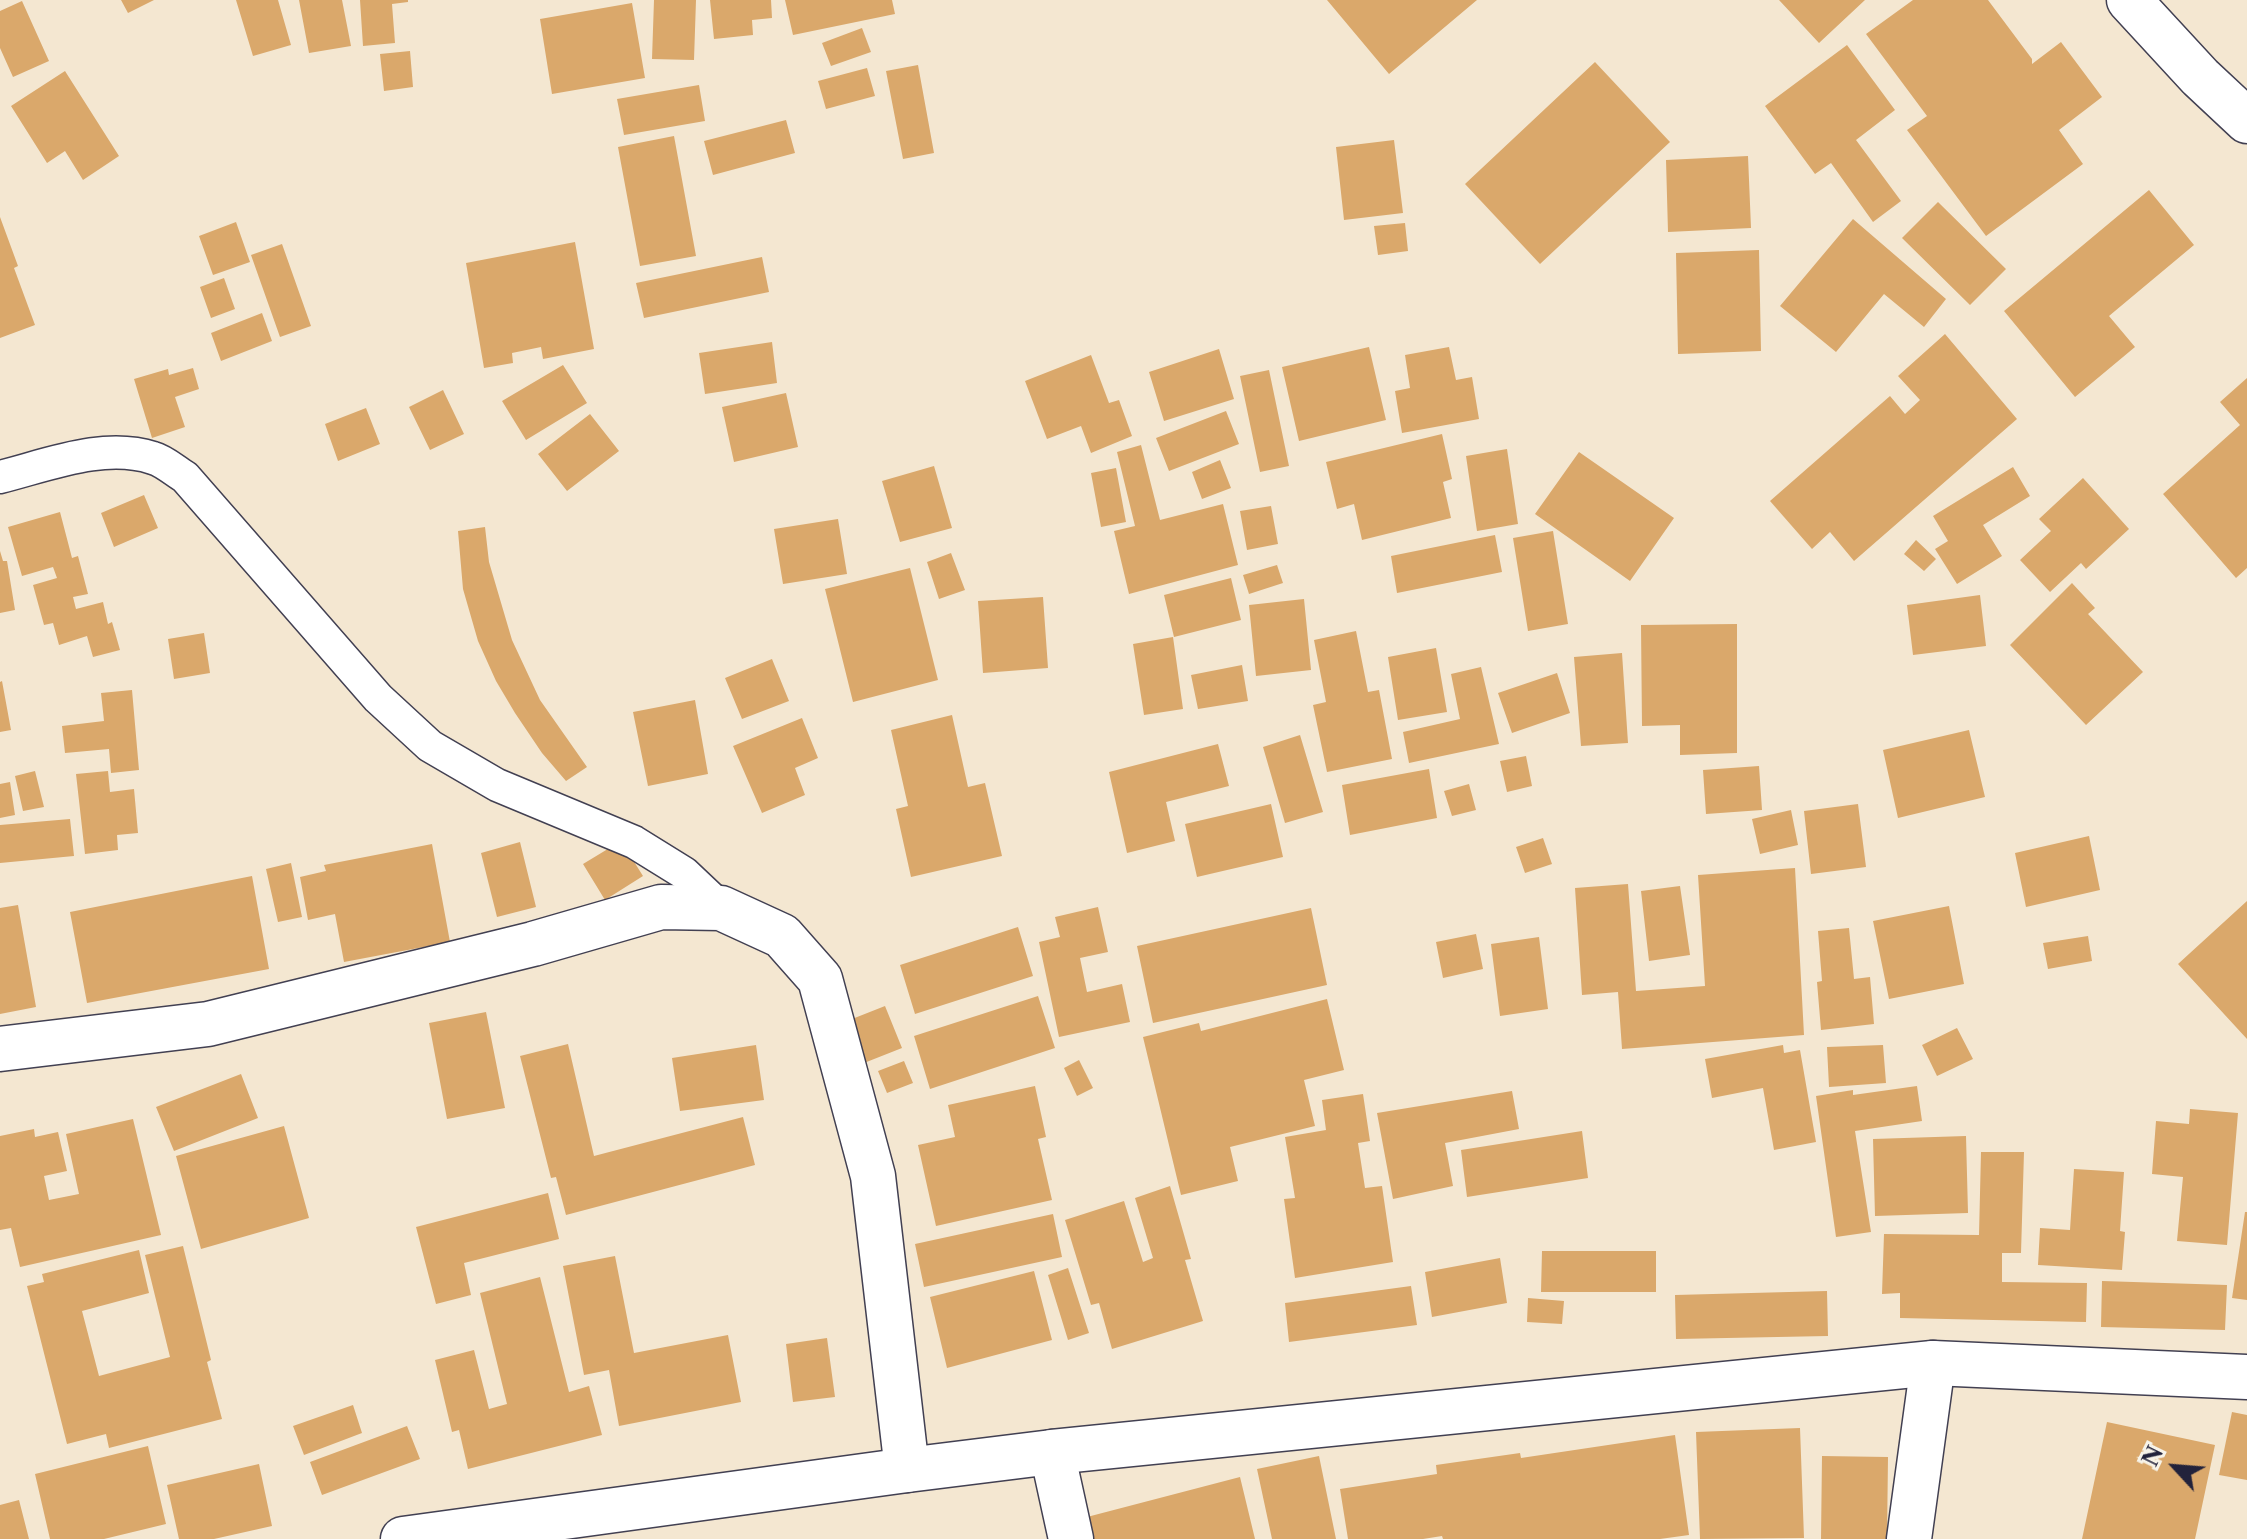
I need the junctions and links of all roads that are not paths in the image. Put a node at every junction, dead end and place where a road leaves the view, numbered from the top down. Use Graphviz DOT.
graph roads {
  1 [pos="2129,0"];
  2 [pos="2247,121"];
  3 [pos="0,477"];
  4 [pos="721,908"];
  5 [pos="0,1049"];
  6 [pos="1933,1363"];
  7 [pos="2247,1377"];
  8 [pos="1052,1452"];
  9 [pos="907,1470"];
  10 [pos="403,1539"];
  11 [pos="1071,1539"];
  12 [pos="1909,1539"];
  1 -- 2 [label="main road"];
  3 -- 4 [label="lane"];
  4 -- 5 [label="main road"];
  4 -- 9 [label="main road"];
  6 -- 7 [label="main road"];
  6 -- 8 [label="main road"];
  6 -- 12 [label="main road"];
  8 -- 9 [label="main road"];
  8 -- 11 [label="main road"];
  9 -- 10 [label="main road"];
}
